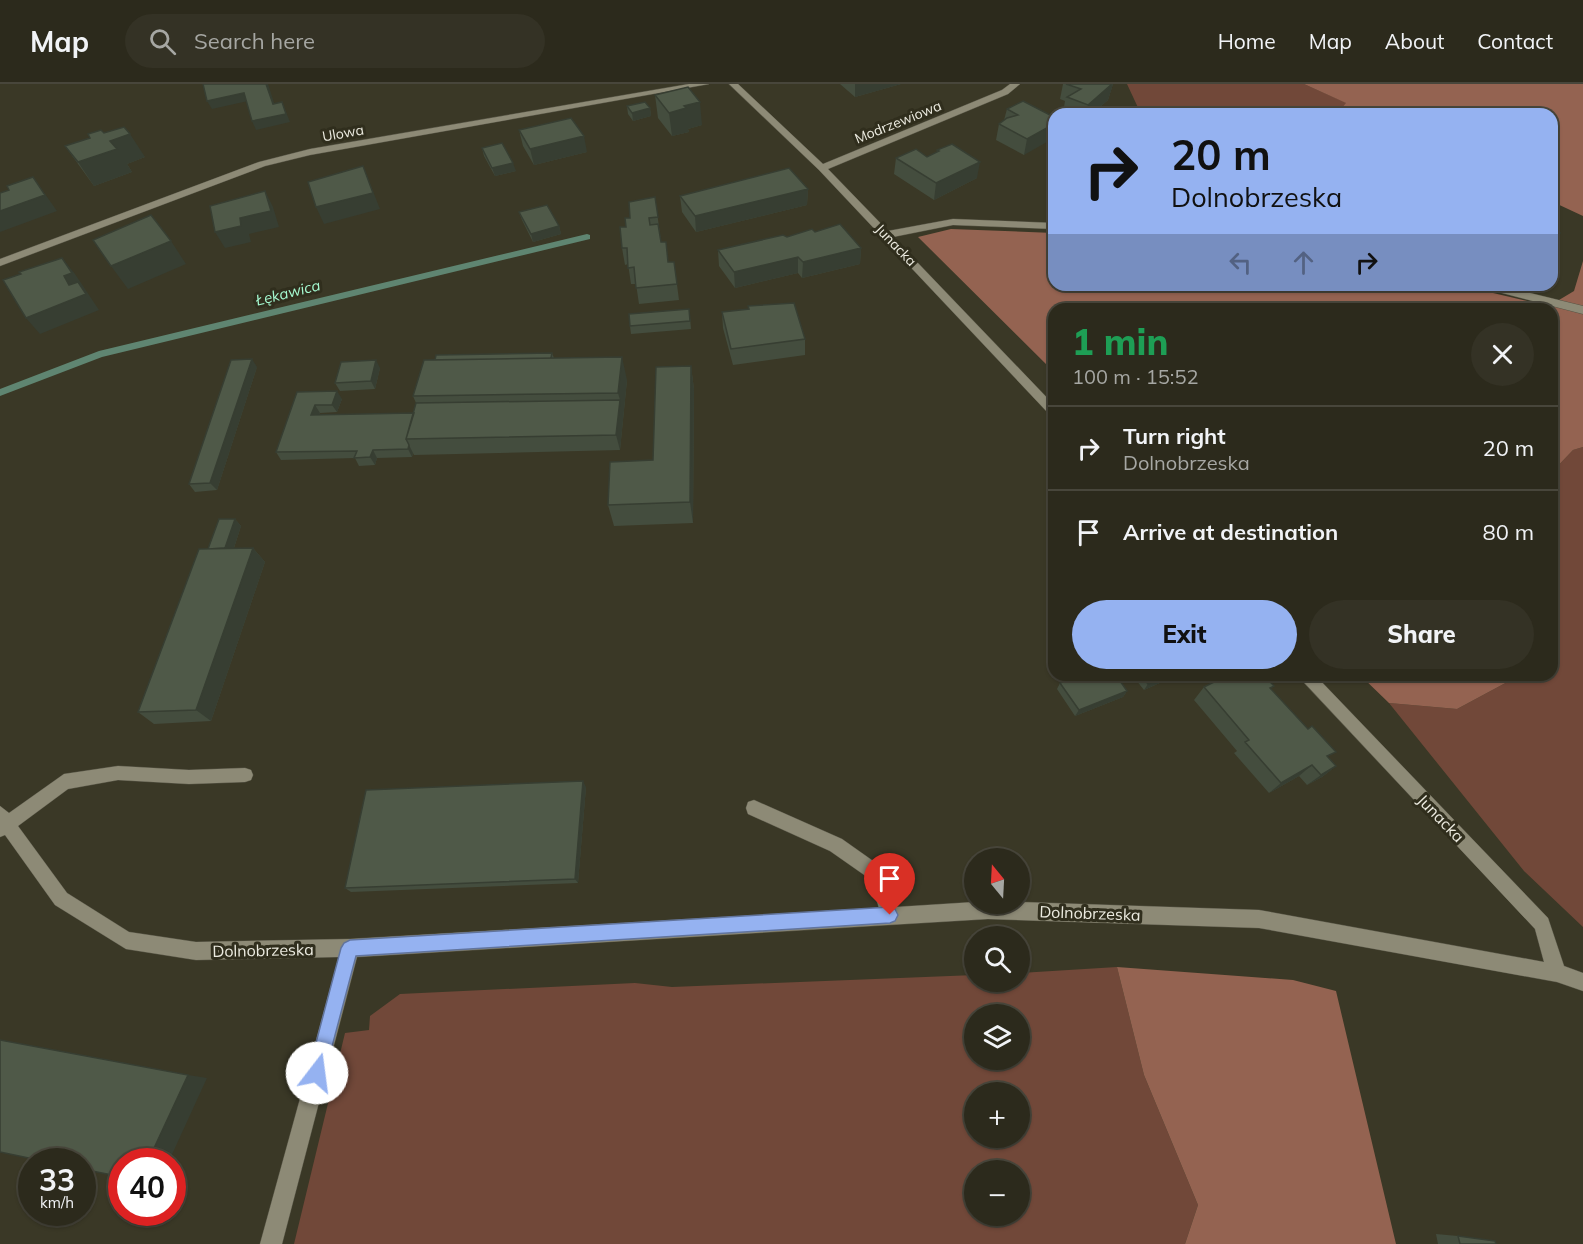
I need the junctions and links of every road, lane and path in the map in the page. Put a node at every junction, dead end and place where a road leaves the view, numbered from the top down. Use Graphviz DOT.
graph roads {
  1 [pos="705,84"];
  2 [pos="733,84"];
  3 [pos="1016,84"];
  4 [pos="822,168"];
  5 [pos="1048,226"];
  6 [pos="886,235"];
  7 [pos="0,263"];
  8 [pos="1508,291"];
  9 [pos="1558,303"];
  10 [pos="1558,303"];
  11 [pos="1583,309"];
  12 [pos="1048,406"];
  13 [pos="1311,681"];
  14 [pos="245,775"];
  15 [pos="754,808"];
  16 [pos="2,822"];
  17 [pos="890,915"];
  18 [pos="350,948"];
  19 [pos="1557,973"];
  20 [pos="1583,982"];
  21 [pos="271,1244"];
  1 -- 7 [label="street, Ulowa"];
  2 -- 4 [label="street, Junacka"];
  3 -- 4 [label="street, Modrzewiowa"];
  4 -- 6 [label="street, Junacka"];
  5 -- 6 [label="street"];
  6 -- 12 [label="street, Junacka"];
  8 -- 10 [label="street"];
  9 -- 11 [label="street"];
  13 -- 19 [label="street, Junacka"];
  14 -- 16 [label="street"];
  15 -- 17 [label="street"];
  16 -- 18 [label="street, Dolnobrzeska"];
  17 -- 18 [label="street, Dolnobrzeska"];
  17 -- 19 [label="street, Dolnobrzeska"];
  18 -- 21 [label="street"];
  19 -- 20 [label="street, Dolnobrzeska"];
}
